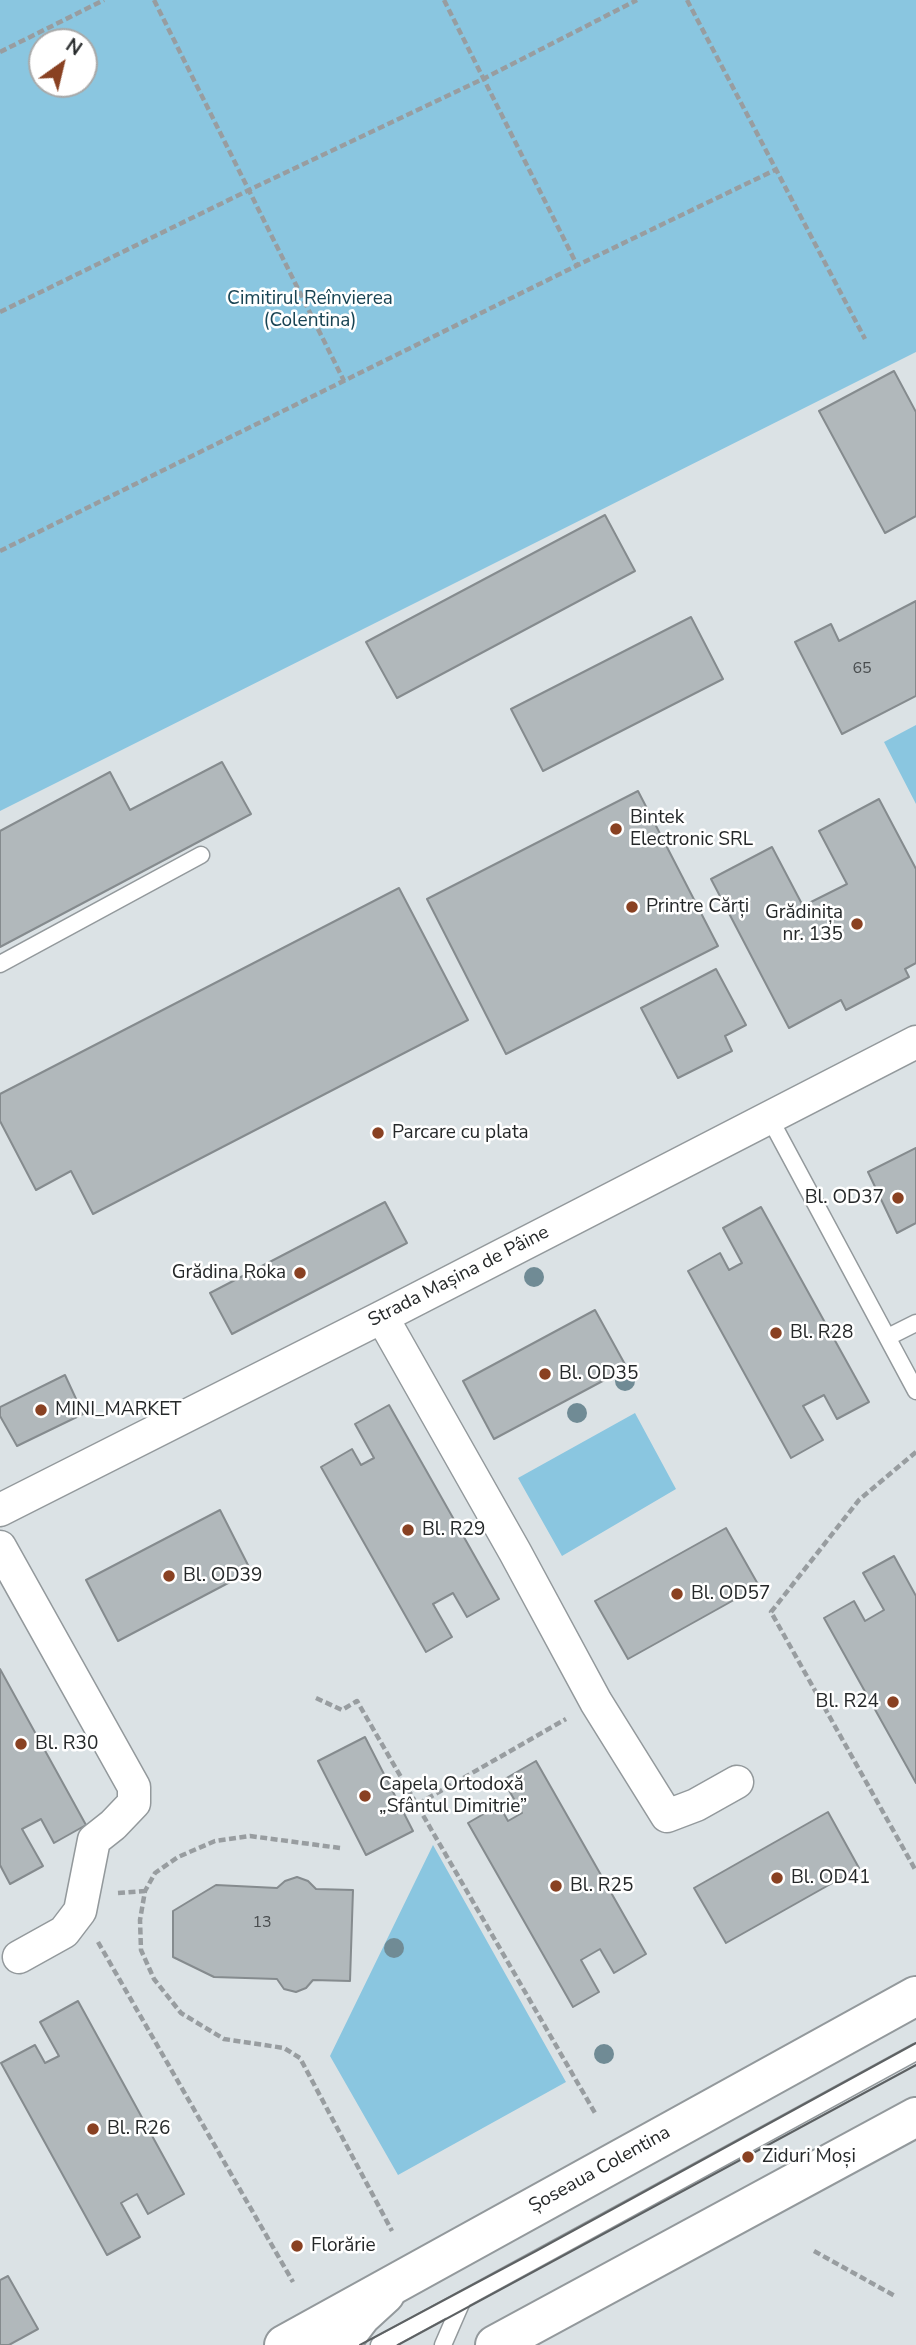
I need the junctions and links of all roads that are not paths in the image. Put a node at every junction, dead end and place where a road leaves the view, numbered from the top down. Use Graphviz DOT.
graph roads {
  1 [pos="201,855"];
  2 [pos="0,964"];
  3 [pos="916,1042"];
  4 [pos="769,1117"];
  5 [pos="382,1317"];
  6 [pos="916,1323"];
  7 [pos="888,1337"];
  8 [pos="916,1391"];
  9 [pos="0,1510"];
  10 [pos="0,1546"];
  11 [pos="737,1782"];
  12 [pos="19,1957"];
  13 [pos="916,1996"];
  14 [pos="916,2052"];
  15 [pos="916,2117"];
  16 [pos="402,2279"];
  17 [pos="463,2299"];
  18 [pos="284,2345"];
  19 [pos="339,2345"];
  20 [pos="379,2345"];
  21 [pos="443,2345"];
  22 [pos="495,2345"];
  1 -- 2 [label="lane"];
  3 -- 4 [label="street, Strada Mașina de Pâine"];
  4 -- 5 [label="street, Strada Mașina de Pâine"];
  4 -- 7 [label="lane"];
  5 -- 9 [label="street, Strada Mașina de Pâine"];
  5 -- 11 [label="street"];
  6 -- 7 [label="lane"];
  7 -- 8 [label="lane"];
  10 -- 12 [label="street"];
  13 -- 16 [label="main road, Șoseaua Colentina"];
  14 -- 17 [label="lane"];
  15 -- 22 [label="main road"];
  16 -- 18 [label="main road, Șoseaua Colentina"];
  16 -- 19 [label="main road"];
  17 -- 20 [label="lane"];
  17 -- 21 [label="lane"];
}
